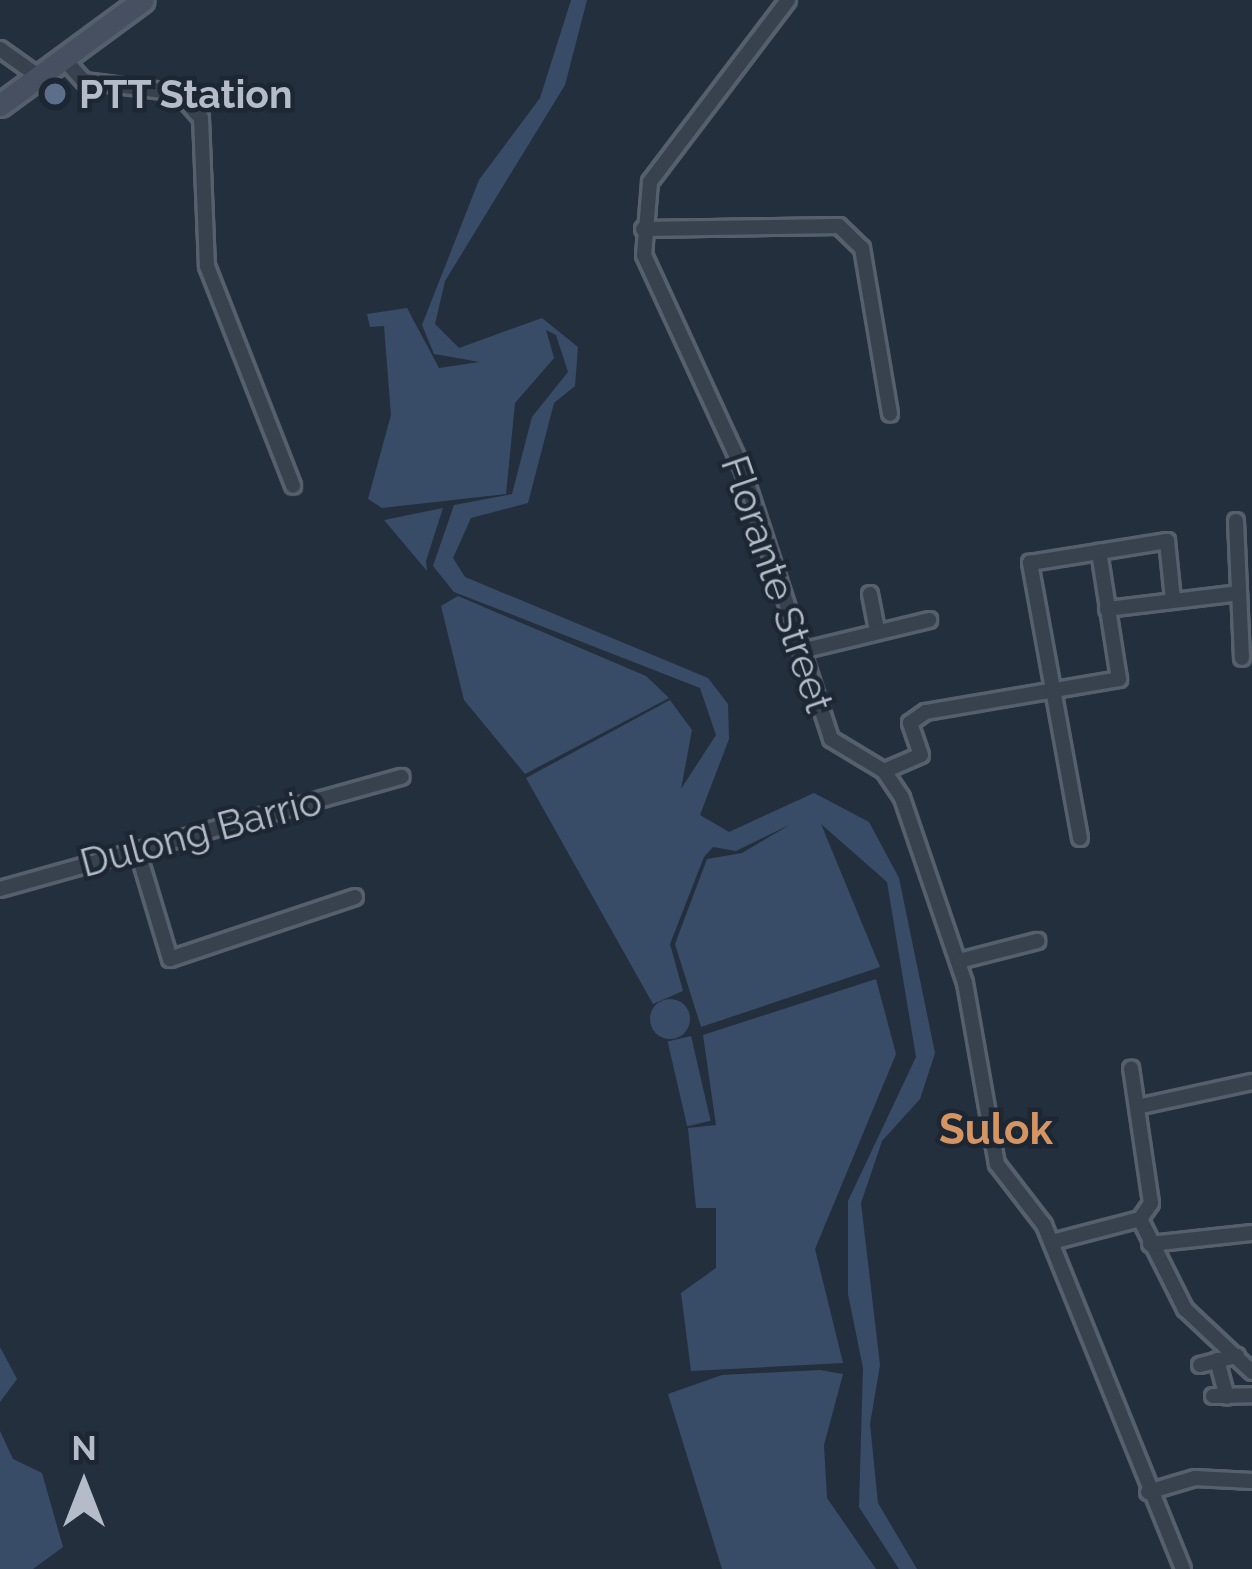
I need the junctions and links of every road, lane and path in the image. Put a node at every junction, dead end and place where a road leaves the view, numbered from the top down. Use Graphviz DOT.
graph roads {
  1 [pos="143,0"];
  2 [pos="788,0"];
  3 [pos="0,49"];
  4 [pos="63,58"];
  5 [pos="38,76"];
  6 [pos="0,105"];
  7 [pos="643,229"];
  8 [pos="890,414"];
  9 [pos="293,486"];
  10 [pos="1236,521"];
  11 [pos="1099,552"];
  12 [pos="1239,593"];
  13 [pos="870,594"];
  14 [pos="1173,599"];
  15 [pos="1107,609"];
  16 [pos="929,620"];
  17 [pos="877,630"];
  18 [pos="801,651"];
  19 [pos="1242,658"];
  20 [pos="1053,691"];
  21 [pos="884,770"];
  22 [pos="403,778"];
  23 [pos="1080,838"];
  24 [pos="137,849"];
  25 [pos="0,889"];
  26 [pos="355,897"];
  27 [pos="1036,941"];
  28 [pos="959,961"];
  29 [pos="1131,1068"];
  30 [pos="1252,1082"];
  31 [pos="1137,1106"];
  32 [pos="1140,1219"];
  33 [pos="1252,1232"];
  34 [pos="1052,1242"];
  35 [pos="1150,1244"];
  36 [pos="1237,1356"];
  37 [pos="1216,1360"];
  38 [pos="1200,1365"];
  39 [pos="1252,1372"];
  40 [pos="1252,1395"];
  41 [pos="1252,1481"];
  42 [pos="1148,1492"];
  43 [pos="1183,1569"];
  1 -- 4 [label="main road"];
  2 -- 7 [label="street, Florante Street"];
  3 -- 5 [label="street"];
  4 -- 5 [label="main road"];
  4 -- 9 [label="street"];
  5 -- 6 [label="main road"];
  7 -- 8 [label="street"];
  7 -- 18 [label="street, Florante Street"];
  10 -- 12 [label="street"];
  11 -- 14 [label="street"];
  11 -- 15 [label="street"];
  11 -- 20 [label="street"];
  12 -- 14 [label="street"];
  12 -- 19 [label="street"];
  13 -- 17 [label="street"];
  14 -- 15 [label="street"];
  15 -- 20 [label="street"];
  16 -- 17 [label="street"];
  17 -- 18 [label="street"];
  18 -- 21 [label="street, Florante Street"];
  20 -- 21 [label="street"];
  20 -- 23 [label="street"];
  21 -- 28 [label="street"];
  22 -- 24 [label="street, Dulong Barrio"];
  24 -- 25 [label="street, Dulong Barrio"];
  24 -- 26 [label="street"];
  27 -- 28 [label="street"];
  28 -- 34 [label="street"];
  29 -- 31 [label="street"];
  30 -- 31 [label="street"];
  31 -- 32 [label="street"];
  32 -- 34 [label="street"];
  32 -- 35 [label="street"];
  33 -- 35 [label="street"];
  34 -- 42 [label="street"];
  35 -- 36 [label="street"];
  36 -- 37 [label="street"];
  36 -- 39 [label="street"];
  37 -- 38 [label="street"];
  37 -- 40 [label="street"];
  41 -- 42 [label="street"];
  42 -- 43 [label="street"];
}
